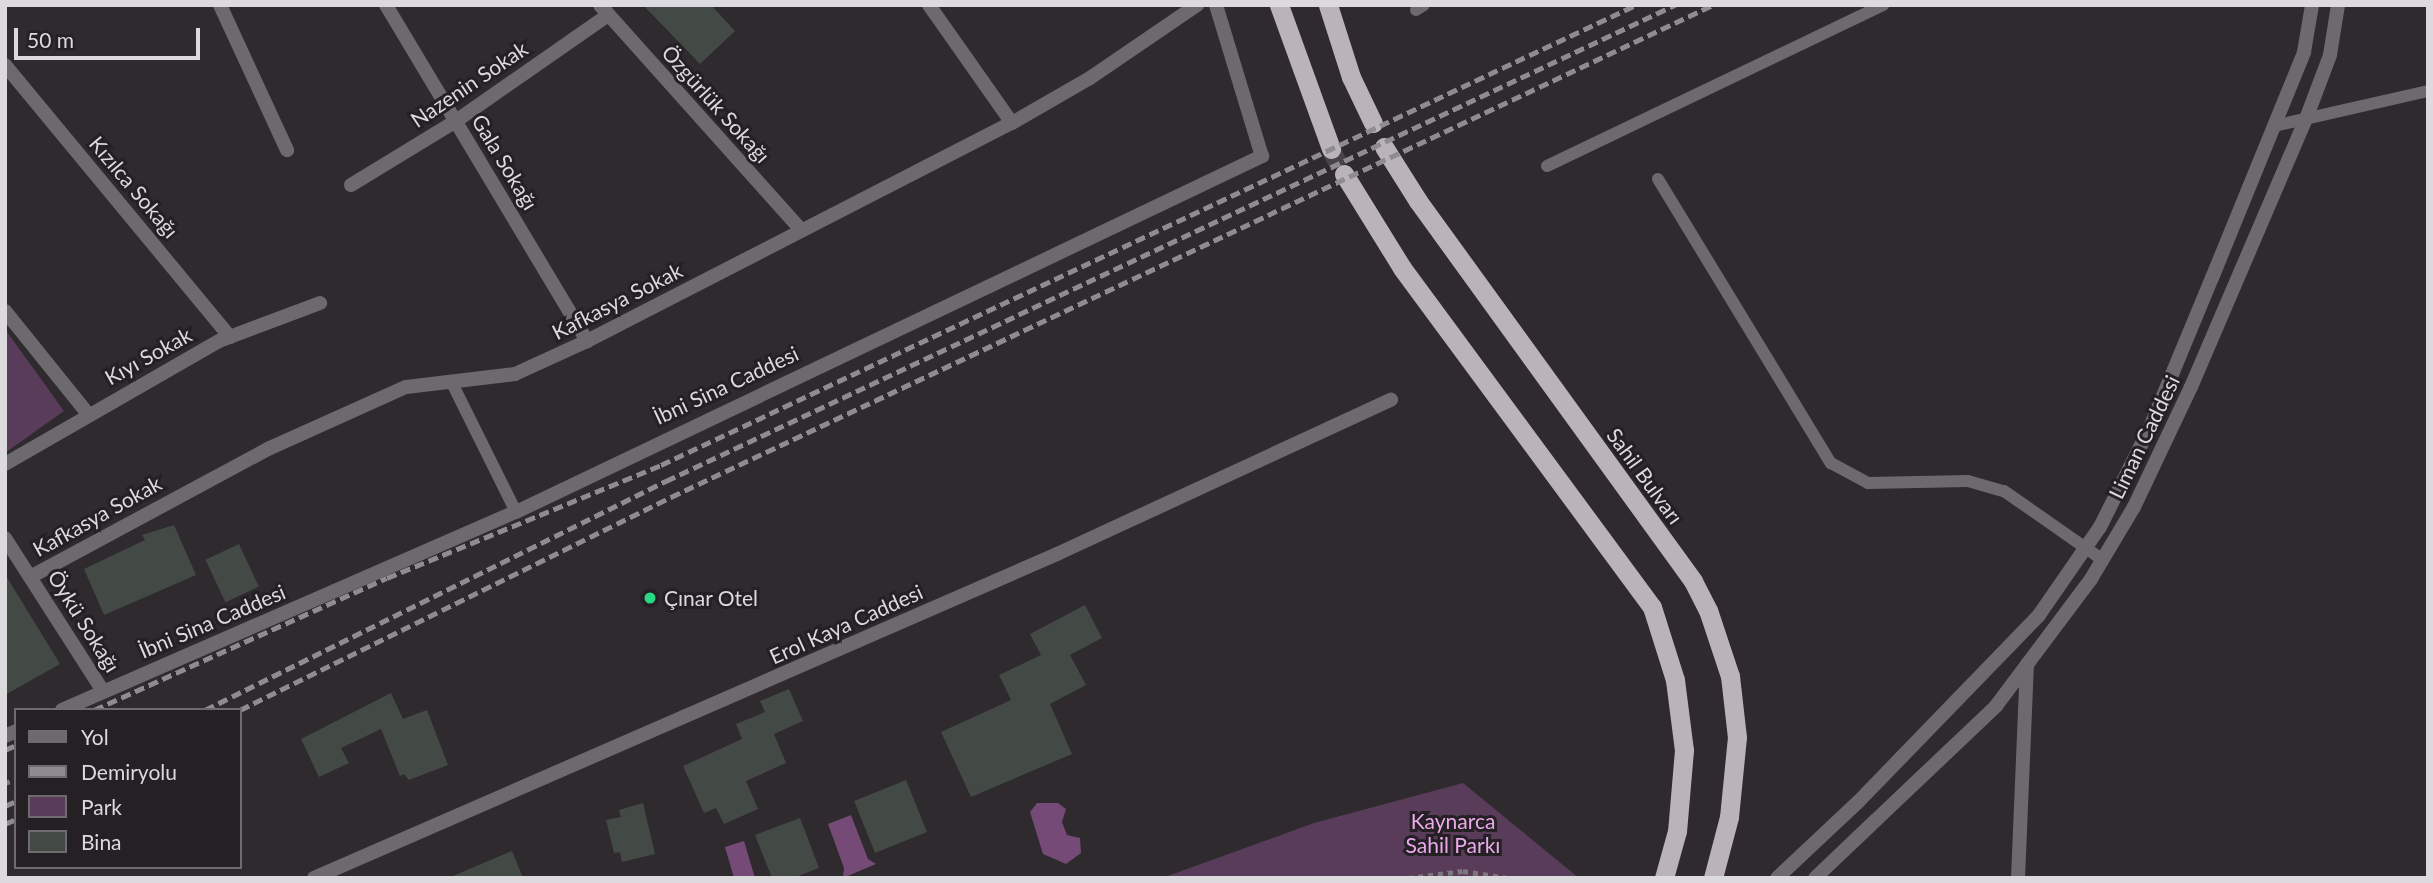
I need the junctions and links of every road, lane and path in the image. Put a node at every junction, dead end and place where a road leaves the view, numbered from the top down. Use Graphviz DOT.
graph roads {
  1 [pos="220,5"];
  2 [pos="386,5"];
  3 [pos="929,5"];
  4 [pos="1197,5"];
  5 [pos="1216,5"];
  6 [pos="1279,5"];
  7 [pos="1328,5"];
  8 [pos="1883,5"];
  9 [pos="2312,5"];
  10 [pos="2338,5"];
  11 [pos="604,10"];
  12 [pos="5,65"];
  13 [pos="2428,91"];
  14 [pos="2306,119"];
  15 [pos="456,121"];
  16 [pos="1012,123"];
  17 [pos="1373,123"];
  18 [pos="2274,126"];
  19 [pos="1384,146"];
  20 [pos="1331,149"];
  21 [pos="288,150"];
  22 [pos="1547,166"];
  23 [pos="1344,174"];
  24 [pos="1658,179"];
  25 [pos="351,184"];
  26 [pos="801,230"];
  27 [pos="320,303"];
  28 [pos="5,311"];
  29 [pos="230,337"];
  30 [pos="587,341"];
  31 [pos="451,381"];
  32 [pos="1391,400"];
  33 [pos="89,415"];
  34 [pos="5,464"];
  35 [pos="516,512"];
  36 [pos="5,538"];
  37 [pos="2087,549"];
  38 [pos="2103,560"];
  39 [pos="32,576"];
  40 [pos="2027,664"];
  41 [pos="103,691"];
  42 [pos="66,708"];
  43 [pos="314,878"];
  44 [pos="1408,878"];
  45 [pos="1509,878"];
  46 [pos="1664,878"];
  47 [pos="1713,878"];
  48 [pos="1777,878"];
  49 [pos="1815,878"];
  50 [pos="2018,878"];
  1 -- 21 [label="street"];
  2 -- 15 [label="street, Gala Sokağı"];
  3 -- 16 [label="street"];
  4 -- 16 [label="street, Kafkasya Sokak"];
  5 -- 35 [label="street, İbni Sina Caddesi"];
  6 -- 20 [label="highway"];
  7 -- 17 [label="highway"];
  8 -- 22 [label="lane"];
  9 -- 18 [label="street, Liman Caddesi"];
  10 -- 14 [label="street, Liman Caddesi"];
  11 -- 15 [label="street, Nazenin Sokak"];
  11 -- 26 [label="street, Özgürlük Sokağı"];
  12 -- 29 [label="street, Kızılca Sokağı"];
  13 -- 14 [label="lane"];
  14 -- 18 [label="lane"];
  14 -- 38 [label="street, Liman Caddesi"];
  15 -- 25 [label="street, Nazenin Sokak"];
  15 -- 30 [label="street, Gala Sokağı"];
  16 -- 26 [label="street, Kafkasya Sokak"];
  18 -- 37 [label="street, Liman Caddesi"];
  19 -- 47 [label="highway, Sahil Bulvarı"];
  23 -- 46 [label="highway"];
  24 -- 37 [label="lane"];
  26 -- 30 [label="street, Kafkasya Sokak"];
  27 -- 29 [label="street, Kıyı Sokak"];
  28 -- 33 [label="street"];
  29 -- 33 [label="street, Kıyı Sokak"];
  30 -- 31 [label="street, Kafkasya Sokak"];
  31 -- 35 [label="lane"];
  31 -- 39 [label="street, Kafkasya Sokak"];
  32 -- 43 [label="street, Erol Kaya Caddesi"];
  33 -- 34 [label="street, Kıyı Sokak"];
  35 -- 41 [label="street, İbni Sina Caddesi"];
  36 -- 39 [label="street, Öykü Sokağı"];
  37 -- 38 [label="lane"];
  37 -- 48 [label="street, Liman Caddesi"];
  38 -- 40 [label="street, Liman Caddesi"];
  39 -- 41 [label="street, Öykü Sokağı"];
  40 -- 49 [label="street, Liman Caddesi"];
  40 -- 50 [label="street"];
  41 -- 42 [label="street, İbni Sina Caddesi"];
  44 -- 45 [label="path"];
}
